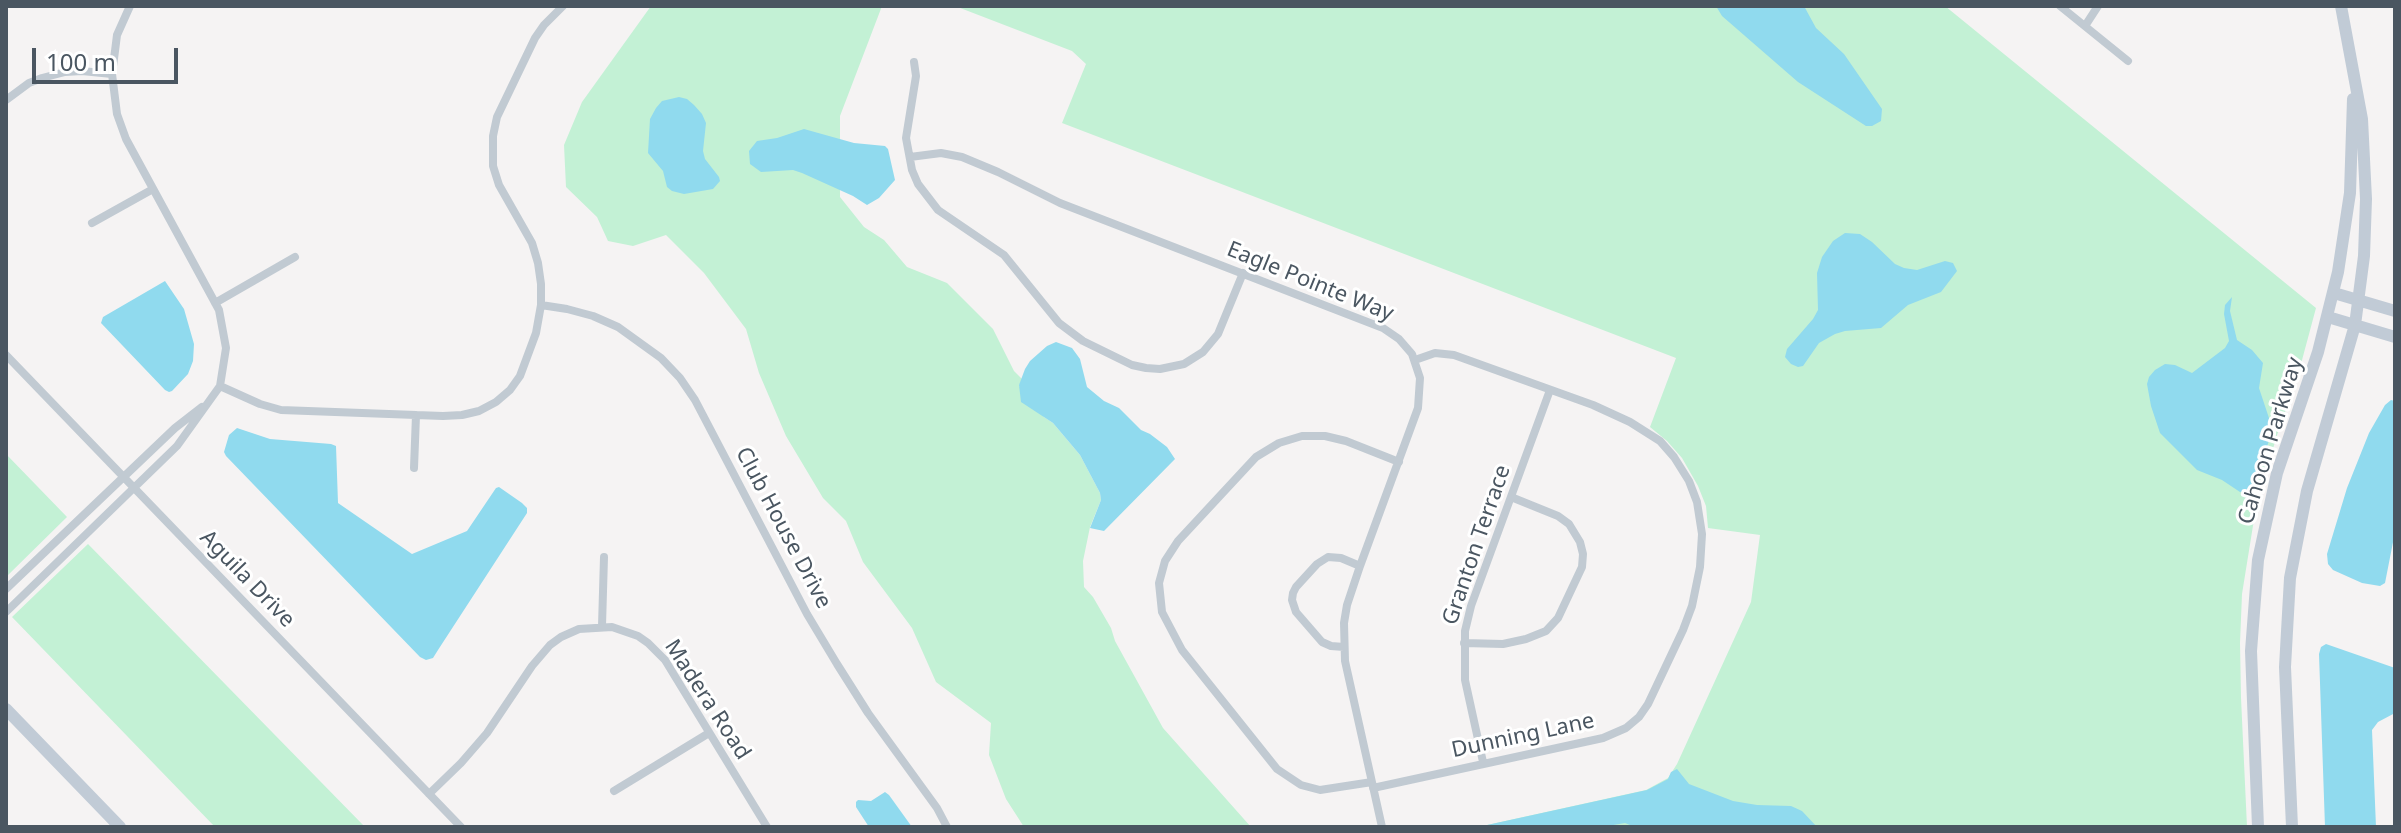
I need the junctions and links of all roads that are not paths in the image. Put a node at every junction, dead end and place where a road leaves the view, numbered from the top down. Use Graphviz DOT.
graph roads {
  1 [pos="130,6"];
  2 [pos="563,6"];
  3 [pos="2060,6"];
  4 [pos="2098,6"];
  5 [pos="2341,6"];
  6 [pos="2085,26"];
  7 [pos="2128,61"];
  8 [pos="914,62"];
  9 [pos="2353,69"];
  10 [pos="112,74"];
  11 [pos="6,100"];
  12 [pos="910,157"];
  13 [pos="153,189"];
  14 [pos="92,223"];
  15 [pos="295,257"];
  16 [pos="1243,273"];
  17 [pos="2334,293"];
  18 [pos="2359,300"];
  19 [pos="215,303"];
  20 [pos="541,305"];
  21 [pos="2395,311"];
  22 [pos="2328,317"];
  23 [pos="2355,325"];
  24 [pos="2395,337"];
  25 [pos="6,355"];
  26 [pos="1415,360"];
  27 [pos="220,386"];
  28 [pos="1550,390"];
  29 [pos="209,402"];
  30 [pos="416,415"];
  31 [pos="1399,462"];
  32 [pos="414,468"];
  33 [pos="123,477"];
  34 [pos="133,488"];
  35 [pos="1511,497"];
  36 [pos="604,557"];
  37 [pos="1360,566"];
  38 [pos="6,589"];
  39 [pos="6,612"];
  40 [pos="602,626"];
  41 [pos="1464,643"];
  42 [pos="1344,647"];
  43 [pos="6,709"];
  44 [pos="709,733"];
  45 [pos="1483,762"];
  46 [pos="1373,785"];
  47 [pos="614,791"];
  48 [pos="429,794"];
  49 [pos="120,827"];
  50 [pos="461,827"];
  51 [pos="767,827"];
  52 [pos="947,827"];
  53 [pos="1382,827"];
  54 [pos="2258,827"];
  55 [pos="2292,827"];
  1 -- 10 [label="street"];
  2 -- 20 [label="street"];
  3 -- 6 [label="street"];
  4 -- 6 [label="street"];
  5 -- 9 [label="street, Cahoon Parkway"];
  6 -- 7 [label="street"];
  8 -- 12 [label="street"];
  9 -- 17 [label="street, Cahoon Parkway"];
  9 -- 18 [label="street, Cahoon Parkway"];
  10 -- 11 [label="street"];
  10 -- 13 [label="street"];
  12 -- 16 [label="street, Eagle Pointe Way"];
  12 -- 16 [label="street"];
  13 -- 14 [label="street"];
  13 -- 19 [label="street"];
  15 -- 19 [label="street"];
  16 -- 26 [label="street, Eagle Pointe Way"];
  17 -- 18 [label="street"];
  17 -- 22 [label="street, Cahoon Parkway"];
  18 -- 21 [label="street"];
  18 -- 23 [label="street, Cahoon Parkway"];
  19 -- 27 [label="street"];
  20 -- 30 [label="street"];
  20 -- 52 [label="street, Club House Drive"];
  22 -- 23 [label="street"];
  22 -- 54 [label="street, Cahoon Parkway"];
  23 -- 24 [label="street"];
  23 -- 55 [label="street, Cahoon Parkway"];
  25 -- 33 [label="street, Aguila Drive"];
  26 -- 28 [label="street, Dunning Lane"];
  26 -- 31 [label="street"];
  27 -- 29 [label="street"];
  27 -- 30 [label="street"];
  28 -- 35 [label="street, Granton Terrace"];
  28 -- 45 [label="street, Dunning Lane"];
  29 -- 33 [label="street"];
  29 -- 34 [label="street"];
  30 -- 32 [label="street"];
  31 -- 37 [label="street"];
  31 -- 46 [label="street, Dunning Lane"];
  33 -- 34 [label="street, Aguila Drive"];
  33 -- 38 [label="street"];
  34 -- 39 [label="street"];
  34 -- 48 [label="street, Aguila Drive"];
  35 -- 41 [label="street, Granton Terrace"];
  35 -- 41 [label="street"];
  36 -- 40 [label="street"];
  37 -- 42 [label="street"];
  37 -- 42 [label="street"];
  40 -- 44 [label="street, Madera Road"];
  40 -- 48 [label="street"];
  41 -- 45 [label="street, Granton Terrace"];
  42 -- 46 [label="street"];
  43 -- 49 [label="street"];
  44 -- 47 [label="street"];
  44 -- 51 [label="street, Madera Road"];
  45 -- 46 [label="street, Dunning Lane"];
  46 -- 53 [label="street"];
  48 -- 50 [label="street, Aguila Drive"];
}
